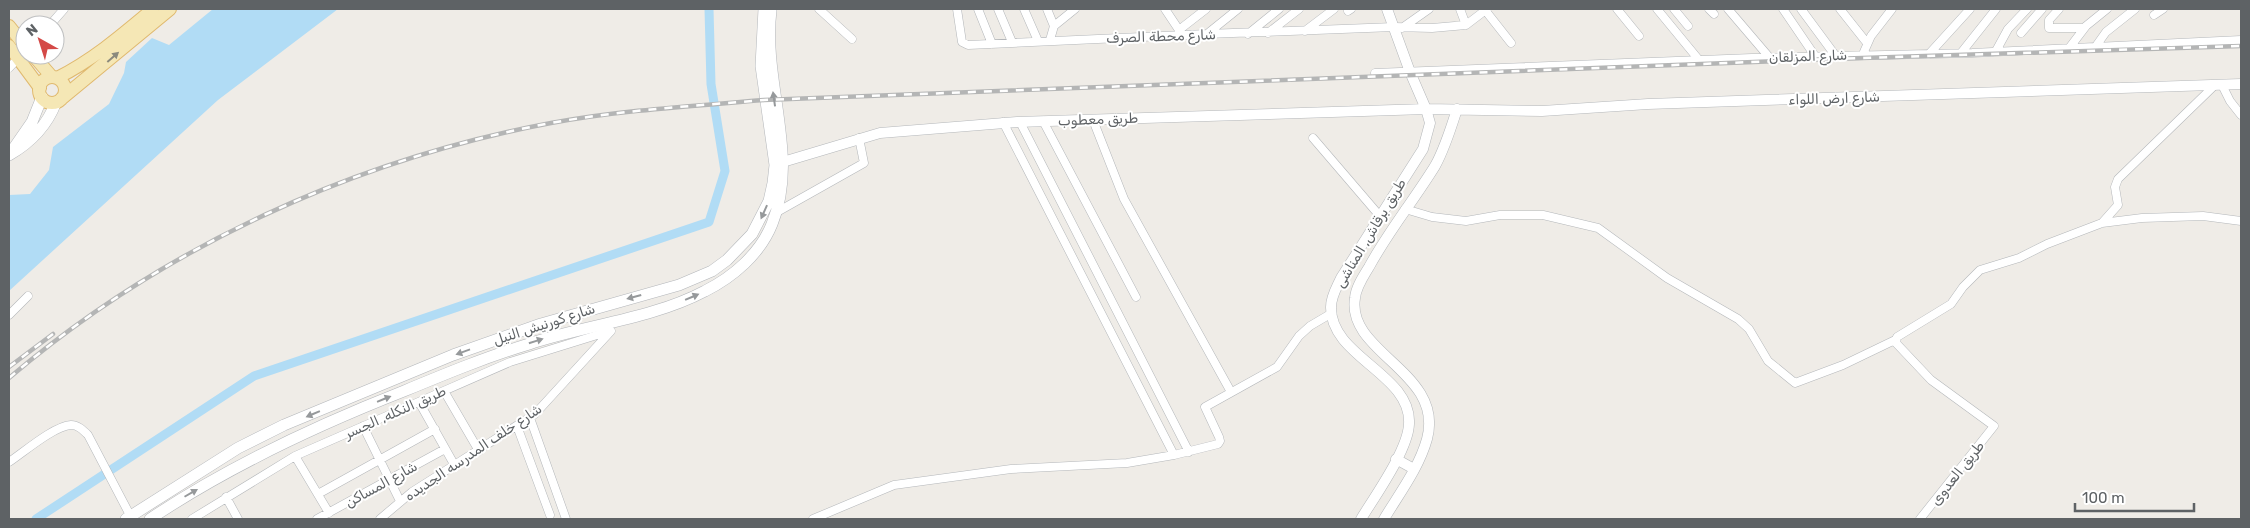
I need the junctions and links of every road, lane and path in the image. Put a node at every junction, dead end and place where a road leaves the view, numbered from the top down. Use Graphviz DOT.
graph roads {
  1 [pos="153,9"];
  2 [pos="170,9"];
  3 [pos="764,9"];
  4 [pos="771,9"];
  5 [pos="821,9"];
  6 [pos="957,9"];
  7 [pos="978,9"];
  8 [pos="998,9"];
  9 [pos="1024,9"];
  10 [pos="1047,9"];
  11 [pos="1075,9"];
  12 [pos="1167,9"];
  13 [pos="1206,9"];
  14 [pos="1238,9"];
  15 [pos="1279,9"];
  16 [pos="1299,9"];
  17 [pos="1334,9"];
  18 [pos="1387,9"];
  19 [pos="1429,9"];
  20 [pos="1460,9"];
  21 [pos="1617,9"];
  22 [pos="1657,9"];
  23 [pos="1674,9"];
  24 [pos="1728,9"];
  25 [pos="1783,9"];
  26 [pos="1801,9"];
  27 [pos="1840,9"];
  28 [pos="1892,9"];
  29 [pos="1970,9"];
  30 [pos="1996,9"];
  31 [pos="2027,9"];
  32 [pos="2042,9"];
  33 [pos="2059,9"];
  34 [pos="2107,9"];
  35 [pos="2135,9"];
  36 [pos="2163,9"];
  37 [pos="1486,10"];
  38 [pos="2154,15"];
  39 [pos="1466,25"];
  40 [pos="1054,26"];
  41 [pos="1688,26"];
  42 [pos="1398,28"];
  43 [pos="2084,28"];
  44 [pos="1306,31"];
  45 [pos="1180,33"];
  46 [pos="1268,33"];
  47 [pos="2021,33"];
  48 [pos="1207,34"];
  49 [pos="1248,34"];
  50 [pos="1639,36"];
  51 [pos="852,39"];
  52 [pos="1050,40"];
  53 [pos="2241,40"];
  54 [pos="1038,41"];
  55 [pos="1012,42"];
  56 [pos="1510,43"];
  57 [pos="1867,43"];
  58 [pos="992,44"];
  59 [pos="2096,46"];
  60 [pos="2070,47"];
  61 [pos="1996,51"];
  62 [pos="1961,53"];
  63 [pos="1863,54"];
  64 [pos="1929,54"];
  65 [pos="1835,55"];
  66 [pos="1815,56"];
  67 [pos="1769,57"];
  68 [pos="1699,60"];
  69 [pos="27,65"];
  70 [pos="43,65"];
  71 [pos="80,66"];
  72 [pos="766,66"];
  73 [pos="1410,72"];
  74 [pos="1375,73"];
  75 [pos="54,77"];
  76 [pos="89,78"];
  77 [pos="2241,84"];
  78 [pos="2219,85"];
  79 [pos="41,93"];
  80 [pos="58,100"];
  81 [pos="1428,106"];
  82 [pos="1454,109"];
  83 [pos="2241,114"];
  84 [pos="1093,120"];
  85 [pos="1043,121"];
  86 [pos="1003,122"];
  87 [pos="1020,122"];
  88 [pos="859,138"];
  89 [pos="1313,138"];
  90 [pos="9,155"];
  91 [pos="780,164"];
  92 [pos="1405,209"];
  93 [pos="777,212"];
  94 [pos="1379,215"];
  95 [pos="2241,221"];
  96 [pos="2102,223"];
  97 [pos="28,296"];
  98 [pos="1136,297"];
  99 [pos="1332,313"];
  100 [pos="9,315"];
  101 [pos="626,318"];
  102 [pos="610,331"];
  103 [pos="1896,340"];
  104 [pos="444,391"];
  105 [pos="1231,392"];
  106 [pos="419,402"];
  107 [pos="530,418"];
  108 [pos="364,426"];
  109 [pos="517,426"];
  110 [pos="435,430"];
  111 [pos="445,448"];
  112 [pos="479,451"];
  113 [pos="1189,452"];
  114 [pos="295,456"];
  115 [pos="1174,456"];
  116 [pos="379,459"];
  117 [pos="1396,459"];
  118 [pos="9,462"];
  119 [pos="455,466"];
  120 [pos="1414,469"];
  121 [pos="390,479"];
  122 [pos="318,494"];
  123 [pos="226,497"];
  124 [pos="400,501"];
  125 [pos="329,512"];
  126 [pos="550,515"];
  127 [pos="202,516"];
  128 [pos="130,518"];
  129 [pos="150,519"];
  130 [pos="192,519"];
  131 [pos="238,519"];
  132 [pos="317,519"];
  133 [pos="380,519"];
  134 [pos="566,519"];
  135 [pos="813,519"];
  136 [pos="1361,519"];
  137 [pos="1384,519"];
  138 [pos="1920,519"];
  1 -- 71 [label="main road"];
  76 -- 2 [label="main road, one-way"];
  3 -- 72 [label="main road, شارع كورنيش النيل"];
  4 -- 72 [label="main road, شارع كورنيش النيل"];
  5 -- 51 [label="street"];
  6 -- 58 [label="street, شارع محطة الصرف"];
  7 -- 58 [label="street"];
  8 -- 55 [label="street"];
  9 -- 54 [label="street"];
  10 -- 40 [label="street"];
  11 -- 40 [label="street"];
  12 -- 45 [label="street"];
  13 -- 45 [label="street"];
  14 -- 48 [label="street"];
  15 -- 49 [label="street"];
  16 -- 46 [label="street"];
  17 -- 44 [label="street"];
  18 -- 42 [label="street, طريق برقاش, المناشى"];
  19 -- 42 [label="street"];
  20 -- 39 [label="street"];
  21 -- 50 [label="street"];
  22 -- 68 [label="street"];
  23 -- 41 [label="street"];
  24 -- 67 [label="street"];
  25 -- 66 [label="street"];
  26 -- 65 [label="street"];
  27 -- 57 [label="street"];
  28 -- 57 [label="street"];
  29 -- 64 [label="street"];
  30 -- 62 [label="street"];
  31 -- 61 [label="street"];
  32 -- 47 [label="street"];
  33 -- 43 [label="street"];
  34 -- 43 [label="street"];
  35 -- 59 [label="street"];
  36 -- 38 [label="street"];
  37 -- 39 [label="street"];
  37 -- 56 [label="street"];
  39 -- 42 [label="street, شارع محطة الصرف"];
  40 -- 52 [label="street"];
  42 -- 44 [label="street, شارع محطة الصرف"];
  42 -- 73 [label="street, طريق برقاش, المناشى"];
  43 -- 60 [label="street"];
  44 -- 46 [label="street, شارع محطة الصرف"];
  45 -- 48 [label="street, شارع محطة الصرف"];
  45 -- 52 [label="street, شارع محطة الصرف"];
  46 -- 49 [label="street, شارع محطة الصرف"];
  48 -- 49 [label="street, شارع محطة الصرف"];
  52 -- 54 [label="street, شارع محطة الصرف"];
  53 -- 59 [label="street, شارع المزلقان"];
  54 -- 55 [label="street, شارع محطة الصرف"];
  55 -- 58 [label="street, شارع محطة الصرف"];
  57 -- 63 [label="street"];
  59 -- 60 [label="street, شارع المزلقان"];
  60 -- 61 [label="street, شارع المزلقان"];
  61 -- 62 [label="street, شارع المزلقان"];
  62 -- 64 [label="street, شارع المزلقان"];
  63 -- 64 [label="street, شارع المزلقان"];
  63 -- 65 [label="street, شارع المزلقان"];
  65 -- 66 [label="street, شارع المزلقان"];
  66 -- 67 [label="street, شارع المزلقان"];
  67 -- 68 [label="street, شارع المزلقان"];
  68 -- 73 [label="street, شارع المزلقان"];
  69 -- 79 [label="main road"];
  70 -- 75 [label="main road"];
  71 -- 75 [label="main road"];
  71 -- 76 [label="main road"];
  72 -- 91 [label="main road, شارع كورنيش النيل"];
  73 -- 74 [label="street, شارع المزلقان"];
  73 -- 81 [label="street, طريق برقاش, المناشى"];
  75 -- 79 [label="main road"];
  75 -- 80 [label="main road"];
  76 -- 80 [label="main road"];
  77 -- 78 [label="street, شارع ارض اللواء"];
  78 -- 82 [label="street, شارع ارض اللواء"];
  78 -- 83 [label="street"];
  78 -- 96 [label="street"];
  79 -- 80 [label="main road"];
  79 -- 90 [label="main road"];
  80 -- 90 [label="main road"];
  81 -- 82 [label="street, شارع ارض اللواء"];
  81 -- 84 [label="street, طريق معطوب"];
  81 -- 94 [label="street, طريق برقاش, المناشى"];
  82 -- 92 [label="street, طريق برقاش, المناشى"];
  84 -- 85 [label="street, طريق معطوب"];
  84 -- 105 [label="street"];
  85 -- 87 [label="street, طريق معطوب"];
  85 -- 98 [label="street"];
  86 -- 87 [label="street, طريق معطوب"];
  86 -- 88 [label="street, طريق معطوب"];
  86 -- 115 [label="street"];
  87 -- 113 [label="street"];
  88 -- 91 [label="street, طريق معطوب"];
  88 -- 93 [label="street"];
  89 -- 94 [label="street"];
  91 -- 93 [label="main road, شارع كورنيش النيل"];
  91 -- 128 [label="main road, شارع كورنيش النيل, one-way"];
  92 -- 103 [label="street"];
  92 -- 120 [label="street, طريق برقاش, المناشى"];
  101 -- 93 [label="main road, شارع كورنيش النيل, one-way"];
  94 -- 99 [label="street, طريق برقاش, المناشى"];
  95 -- 96 [label="street"];
  96 -- 103 [label="street"];
  97 -- 100 [label="street"];
  99 -- 105 [label="street"];
  99 -- 117 [label="street"];
  101 -- 102 [label="street, شارع خلف المدرسه الجديده"];
  129 -- 101 [label="main road, شارع كورنيش النيل, one-way"];
  102 -- 104 [label="street, طريق النكله, الجسر"];
  102 -- 107 [label="street, شارع خلف المدرسه الجديده"];
  103 -- 138 [label="street, طريق العدوى"];
  104 -- 106 [label="street, طريق النكله, الجسر"];
  104 -- 112 [label="street"];
  105 -- 113 [label="street"];
  106 -- 108 [label="street, طريق النكله, الجسر"];
  106 -- 110 [label="street"];
  107 -- 109 [label="street, شارع خلف المدرسه الجديده"];
  107 -- 134 [label="street"];
  108 -- 114 [label="street, طريق النكله, الجسر"];
  108 -- 116 [label="street"];
  109 -- 112 [label="street, شارع خلف المدرسه الجديده"];
  109 -- 126 [label="street"];
  110 -- 111 [label="street"];
  110 -- 116 [label="street"];
  111 -- 119 [label="street"];
  111 -- 121 [label="street, شارع المساكن"];
  112 -- 119 [label="street, شارع خلف المدرسه الجديده"];
  113 -- 115 [label="street"];
  114 -- 122 [label="street"];
  114 -- 123 [label="street, طريق النكله, الجسر"];
  115 -- 135 [label="street"];
  116 -- 121 [label="street"];
  116 -- 122 [label="street"];
  117 -- 120 [label="street"];
  117 -- 136 [label="street"];
  118 -- 128 [label="street"];
  119 -- 124 [label="street, شارع خلف المدرسه الجديده"];
  120 -- 137 [label="street, طريق برقاش, المناشى"];
  121 -- 124 [label="street"];
  121 -- 125 [label="street, شارع المساكن"];
  122 -- 125 [label="street"];
  123 -- 127 [label="street, طريق النكله, الجسر"];
  123 -- 131 [label="street"];
  124 -- 133 [label="street, شارع خلف المدرسه الجديده"];
  125 -- 132 [label="street, شارع المساكن"];
  127 -- 130 [label="street, طريق النكله, الجسر"];
}
